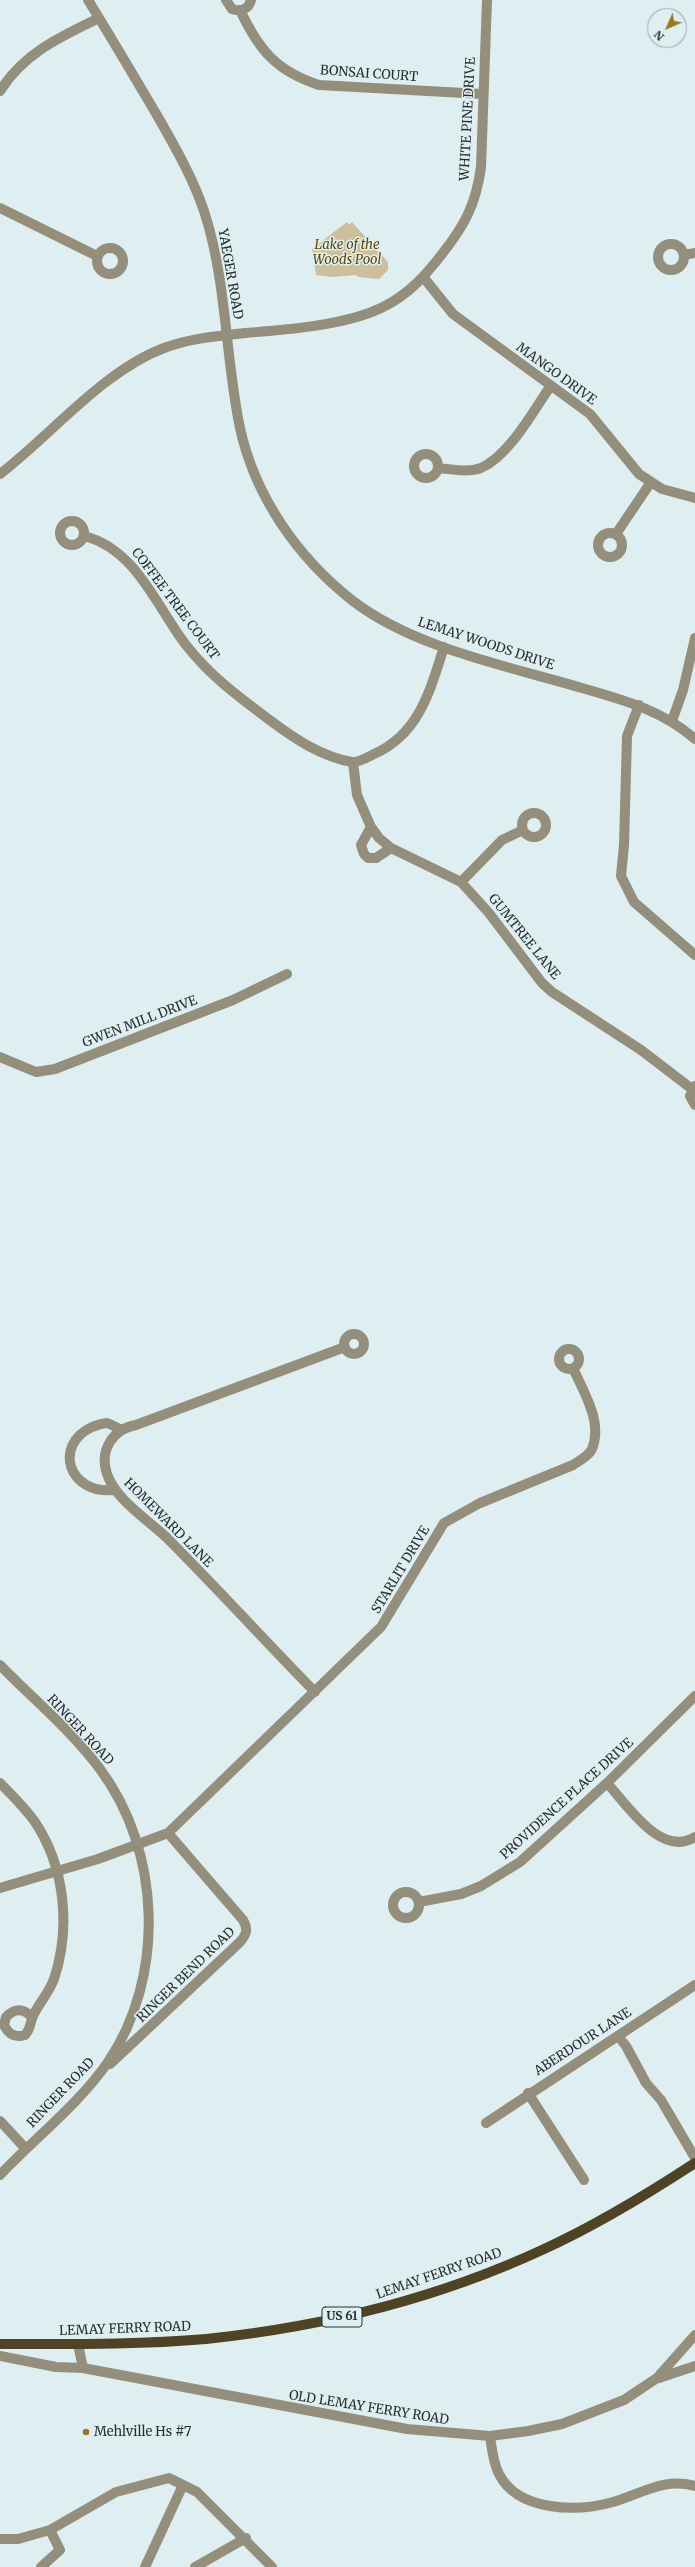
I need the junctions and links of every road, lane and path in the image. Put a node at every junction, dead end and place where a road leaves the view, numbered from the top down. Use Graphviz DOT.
graph roads {
  1 [pos="88,0"];
  2 [pos="226,0"];
  3 [pos="251,0"];
  4 [pos="487,0"];
  5 [pos="240,10"];
  6 [pos="99,18"];
  7 [pos="0,91"];
  8 [pos="482,94"];
  9 [pos="0,208"];
  10 [pos="695,253"];
  11 [pos="684,255"];
  12 [pos="97,256"];
  13 [pos="424,278"];
  14 [pos="227,335"];
  15 [pos="550,386"];
  16 [pos="438,468"];
  17 [pos="0,474"];
  18 [pos="651,482"];
  19 [pos="695,498"];
  20 [pos="616,534"];
  21 [pos="84,536"];
  22 [pos="695,638"];
  23 [pos="444,647"];
  24 [pos="639,705"];
  25 [pos="672,721"];
  26 [pos="695,739"];
  27 [pos="354,762"];
  28 [pos="371,827"];
  29 [pos="523,830"];
  30 [pos="391,848"];
  31 [pos="461,882"];
  32 [pos="695,955"];
  33 [pos="287,974"];
  34 [pos="0,1057"];
  35 [pos="694,1087"];
  36 [pos="695,1105"];
  37 [pos="345,1347"];
  38 [pos="572,1368"];
  39 [pos="121,1430"];
  40 [pos="115,1490"];
  41 [pos="0,1665"];
  42 [pos="315,1692"];
  43 [pos="695,1696"];
  44 [pos="0,1783"];
  45 [pos="607,1783"];
  46 [pos="168,1833"];
  47 [pos="695,1837"];
  48 [pos="138,1845"];
  49 [pos="58,1871"];
  50 [pos="0,1888"];
  51 [pos="419,1902"];
  52 [pos="695,1984"];
  53 [pos="32,2017"];
  54 [pos="618,2036"];
  55 [pos="100,2072"];
  56 [pos="528,2093"];
  57 [pos="0,2121"];
  58 [pos="486,2123"];
  59 [pos="25,2148"];
  60 [pos="695,2158"];
  61 [pos="695,2163"];
  62 [pos="0,2175"];
  63 [pos="584,2180"];
  64 [pos="695,2335"];
  65 [pos="0,2344"];
  66 [pos="78,2344"];
  67 [pos="0,2356"];
  68 [pos="695,2366"];
  69 [pos="83,2368"];
  70 [pos="657,2378"];
  71 [pos="490,2436"];
  72 [pos="183,2485"];
  73 [pos="695,2486"];
  74 [pos="50,2530"];
  75 [pos="246,2538"];
  76 [pos="0,2539"];
  77 [pos="40,2567"];
  78 [pos="145,2567"];
  79 [pos="195,2567"];
  80 [pos="272,2567"];
  1 -- 6 [label="street, YAEGER ROAD"];
  2 -- 5 [label="street, BONSAI COURT"];
  3 -- 5 [label="street"];
  4 -- 8 [label="street, WHITE PINE DRIVE"];
  5 -- 8 [label="street, BONSAI COURT"];
  6 -- 7 [label="street"];
  6 -- 14 [label="street, YAEGER ROAD"];
  8 -- 13 [label="street, WHITE PINE DRIVE"];
  9 -- 12 [label="street"];
  10 -- 11 [label="street"];
  13 -- 14 [label="street, WHITE PINE DRIVE"];
  13 -- 15 [label="street, MANGO DRIVE"];
  14 -- 17 [label="street, YAEGER ROAD"];
  14 -- 23 [label="street, LEMAY WOODS DRIVE"];
  15 -- 16 [label="street"];
  15 -- 18 [label="street, MANGO DRIVE"];
  18 -- 19 [label="street, MANGO DRIVE"];
  18 -- 20 [label="street"];
  21 -- 27 [label="street, COFFEE TREE COURT"];
  22 -- 25 [label="street"];
  23 -- 24 [label="street, LEMAY WOODS DRIVE"];
  23 -- 27 [label="street"];
  24 -- 25 [label="street, LEMAY WOODS DRIVE"];
  24 -- 32 [label="street"];
  25 -- 26 [label="street, LEMAY WOODS DRIVE"];
  27 -- 28 [label="street, GUMTREE LANE"];
  28 -- 30 [label="street, GUMTREE LANE"];
  28 -- 30 [label="street"];
  29 -- 31 [label="street"];
  30 -- 31 [label="street, GUMTREE LANE"];
  31 -- 35 [label="street, GUMTREE LANE"];
  33 -- 34 [label="street, GWEN MILL DRIVE"];
  35 -- 36 [label="street, GUMTREE LANE"];
  37 -- 39 [label="street, HOMEWARD LANE"];
  38 -- 42 [label="street, STARLIT DRIVE"];
  39 -- 40 [label="street, HOMEWARD LANE"];
  39 -- 40 [label="street"];
  40 -- 42 [label="street, HOMEWARD LANE"];
  41 -- 48 [label="street, RINGER ROAD"];
  42 -- 46 [label="street, STARLIT DRIVE"];
  43 -- 45 [label="street, PROVIDENCE PLACE DRIVE"];
  44 -- 49 [label="street"];
  45 -- 47 [label="street"];
  45 -- 51 [label="street, PROVIDENCE PLACE DRIVE"];
  46 -- 48 [label="street, STARLIT DRIVE"];
  46 -- 55 [label="street, RINGER BEND ROAD"];
  48 -- 49 [label="street, STARLIT DRIVE"];
  48 -- 55 [label="street, RINGER ROAD"];
  49 -- 50 [label="street, STARLIT DRIVE"];
  49 -- 53 [label="street"];
  52 -- 54 [label="street, ABERDOUR LANE"];
  54 -- 56 [label="street, ABERDOUR LANE"];
  54 -- 60 [label="street"];
  55 -- 59 [label="street, RINGER ROAD"];
  56 -- 58 [label="street, ABERDOUR LANE"];
  56 -- 63 [label="street"];
  57 -- 59 [label="street"];
  59 -- 62 [label="street, RINGER ROAD"];
  61 -- 66 [label="main road, LEMAY FERRY ROAD / US 61"];
  64 -- 70 [label="street, OLD LEMAY FERRY ROAD"];
  65 -- 66 [label="main road, LEMAY FERRY ROAD / US 61"];
  66 -- 69 [label="street"];
  67 -- 69 [label="street, OLD LEMAY FERRY ROAD"];
  68 -- 70 [label="street"];
  69 -- 71 [label="street, OLD LEMAY FERRY ROAD"];
  70 -- 71 [label="street, OLD LEMAY FERRY ROAD"];
  71 -- 73 [label="street"];
  72 -- 74 [label="street"];
  72 -- 75 [label="street"];
  72 -- 78 [label="street"];
  74 -- 76 [label="street"];
  74 -- 77 [label="street"];
  75 -- 79 [label="street"];
  75 -- 80 [label="street"];
}
